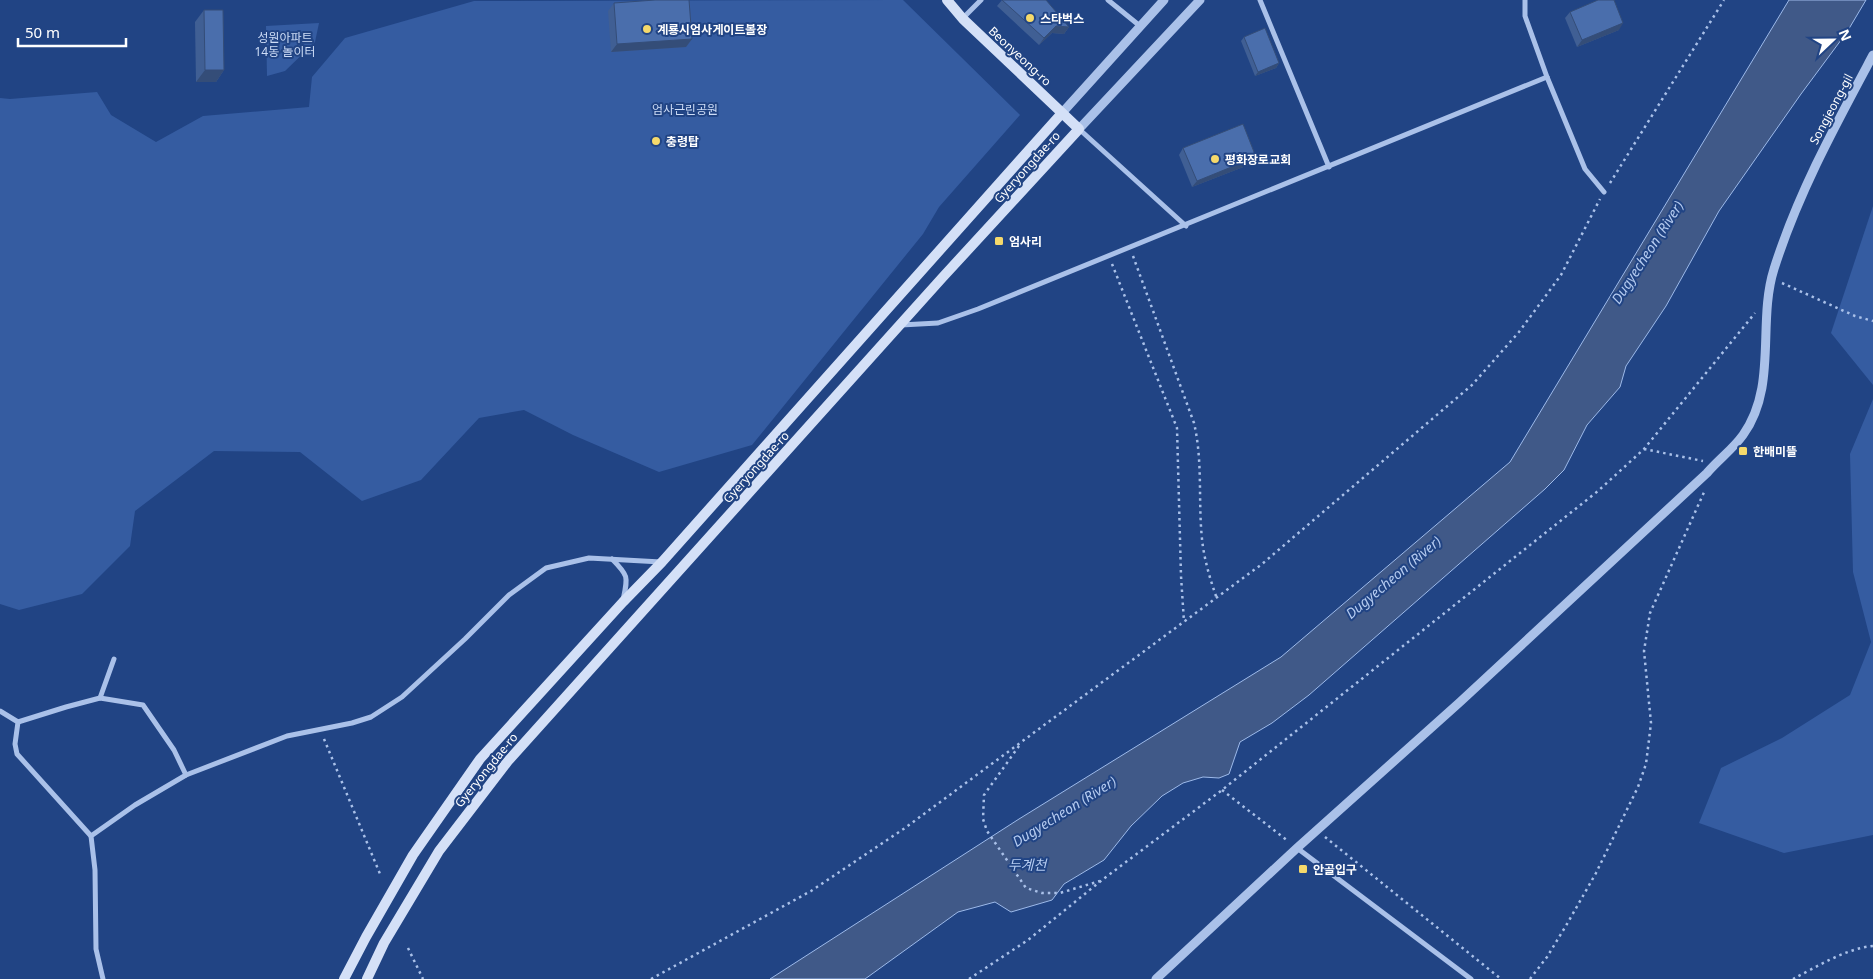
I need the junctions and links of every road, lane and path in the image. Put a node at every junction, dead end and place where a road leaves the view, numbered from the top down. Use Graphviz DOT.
graph roads {
  1 [pos="947,0"];
  2 [pos="981,0"];
  3 [pos="1108,0"];
  4 [pos="1164,0"];
  5 [pos="1200,0"];
  6 [pos="1260,0"];
  7 [pos="1525,0"];
  8 [pos="1724,0"];
  9 [pos="962,19"];
  10 [pos="1140,26"];
  11 [pos="1873,55"];
  12 [pos="1547,77"];
  13 [pos="1062,113"];
  14 [pos="1079,129"];
  15 [pos="1328,168"];
  16 [pos="1604,192"];
  17 [pos="1186,226"];
  18 [pos="1130,248"];
  19 [pos="1109,257"];
  20 [pos="1772,278"];
  21 [pos="1767,299"];
  22 [pos="1873,321"];
  23 [pos="902,325"];
  24 [pos="1644,449"];
  25 [pos="1713,465"];
  26 [pos="1706,473"];
  27 [pos="612,558"];
  28 [pos="662,562"];
  29 [pos="1217,599"];
  30 [pos="623,602"];
  31 [pos="1184,622"];
  32 [pos="114,659"];
  33 [pos="100,698"];
  34 [pos="0,711"];
  35 [pos="18,722"];
  36 [pos="319,728"];
  37 [pos="1021,743"];
  38 [pos="186,775"];
  39 [pos="1222,790"];
  40 [pos="1317,830"];
  41 [pos="91,836"];
  42 [pos="1297,848"];
  43 [pos="380,874"];
  44 [pos="1102,880"];
  45 [pos="1873,946"];
  46 [pos="408,948"];
  47 [pos="103,979"];
  48 [pos="344,979"];
  49 [pos="367,979"];
  50 [pos="423,979"];
  51 [pos="651,979"];
  52 [pos="969,979"];
  53 [pos="1156,979"];
  54 [pos="1471,979"];
  55 [pos="1501,979"];
  56 [pos="1530,979"];
  57 [pos="1792,979"];
  1 -- 9 [label="main road, Beonyeong-ro"];
  2 -- 9 [label="street"];
  3 -- 10 [label="street"];
  4 -- 10 [label="street, Gyeryongdae-ro"];
  5 -- 14 [label="street, Gyeryongdae-ro"];
  6 -- 15 [label="street"];
  7 -- 12 [label="street"];
  8 -- 16 [label="path"];
  9 -- 13 [label="main road, Beonyeong-ro"];
  10 -- 13 [label="street, Gyeryongdae-ro"];
  11 -- 20 [label="street, Songjeong-gil"];
  12 -- 15 [label="street"];
  12 -- 16 [label="street"];
  13 -- 14 [label="main road, Beonyeong-ro"];
  13 -- 28 [label="main road, Gyeryongdae-ro"];
  14 -- 17 [label="street"];
  14 -- 23 [label="main road, Gyeryongdae-ro"];
  15 -- 17 [label="street"];
  16 -- 29 [label="path"];
  17 -- 18 [label="street"];
  18 -- 19 [label="street"];
  18 -- 29 [label="path"];
  19 -- 23 [label="street"];
  19 -- 31 [label="path"];
  20 -- 21 [label="street, Songjeong-gil"];
  20 -- 22 [label="path"];
  21 -- 24 [label="path"];
  21 -- 25 [label="street, Songjeong-gil"];
  23 -- 49 [label="main road, Gyeryongdae-ro"];
  24 -- 25 [label="path"];
  24 -- 39 [label="path"];
  25 -- 26 [label="street, Songjeong-gil"];
  26 -- 40 [label="street, Songjeong-gil"];
  26 -- 56 [label="path"];
  27 -- 28 [label="street"];
  27 -- 30 [label="street"];
  27 -- 36 [label="street"];
  28 -- 30 [label="main road, Gyeryongdae-ro"];
  29 -- 31 [label="path"];
  30 -- 48 [label="main road, Gyeryongdae-ro"];
  31 -- 37 [label="path"];
  32 -- 33 [label="street"];
  33 -- 35 [label="street"];
  33 -- 38 [label="street"];
  34 -- 35 [label="street"];
  35 -- 41 [label="street"];
  36 -- 38 [label="street"];
  36 -- 43 [label="path"];
  37 -- 44 [label="path"];
  37 -- 51 [label="path"];
  38 -- 41 [label="street"];
  39 -- 42 [label="path"];
  39 -- 44 [label="path"];
  40 -- 42 [label="street, Songjeong-gil"];
  40 -- 55 [label="path"];
  41 -- 47 [label="street"];
  42 -- 53 [label="street, Songjeong-gil"];
  42 -- 54 [label="street"];
  44 -- 52 [label="path"];
  45 -- 57 [label="path"];
  46 -- 50 [label="path"];
}
